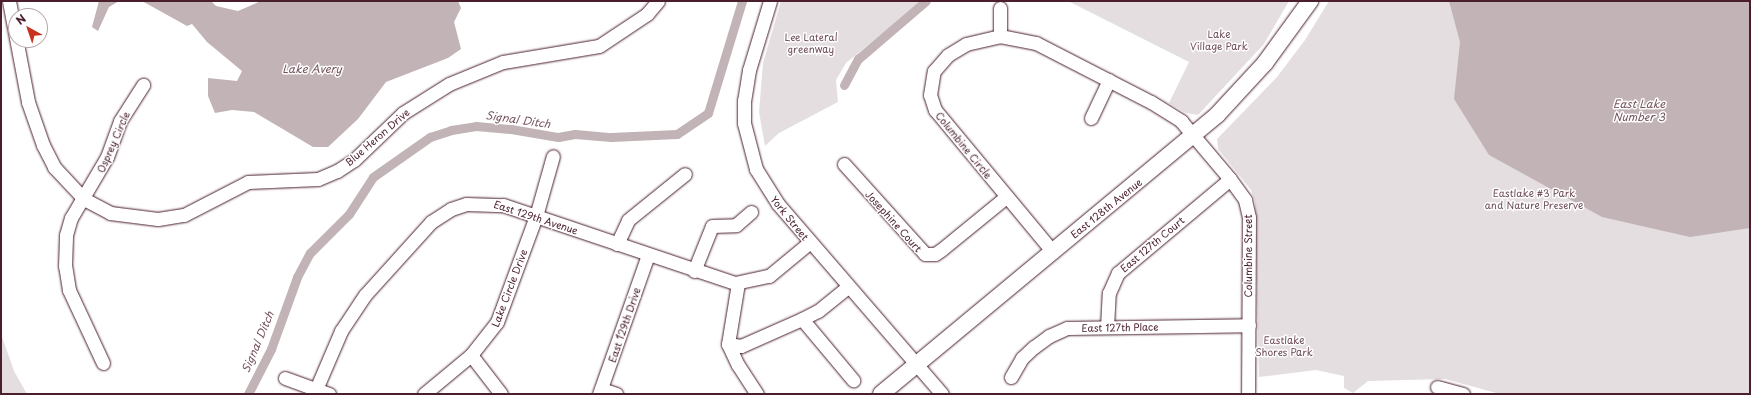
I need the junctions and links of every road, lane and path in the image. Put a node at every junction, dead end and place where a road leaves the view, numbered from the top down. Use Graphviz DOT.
graph roads {
  1 [pos="9,1"];
  2 [pos="658,1"];
  3 [pos="770,1"];
  4 [pos="1310,1"];
  5 [pos="1000,8"];
  6 [pos="1000,36"];
  7 [pos="1109,80"];
  8 [pos="143,85"];
  9 [pos="1091,118"];
  10 [pos="1194,136"];
  11 [pos="553,156"];
  12 [pos="844,164"];
  13 [pos="685,174"];
  14 [pos="1230,179"];
  15 [pos="1006,197"];
  16 [pos="84,199"];
  17 [pos="751,212"];
  18 [pos="536,216"];
  19 [pos="810,242"];
  20 [pos="617,244"];
  21 [pos="1053,252"];
  22 [pos="648,255"];
  23 [pos="694,271"];
  24 [pos="738,283"];
  25 [pos="848,287"];
  26 [pos="802,318"];
  27 [pos="1249,325"];
  28 [pos="1107,327"];
  29 [pos="728,344"];
  30 [pos="472,355"];
  31 [pos="103,363"];
  32 [pos="917,364"];
  33 [pos="1011,377"];
  34 [pos="285,378"];
  35 [pos="854,380"];
  36 [pos="1437,387"];
  37 [pos="315,391"];
  38 [pos="600,391"];
  39 [pos="329,394"];
  40 [pos="424,394"];
  41 [pos="501,394"];
  42 [pos="616,394"];
  43 [pos="757,394"];
  44 [pos="881,394"];
  45 [pos="942,394"];
  46 [pos="1248,394"];
  47 [pos="1463,394"];
  1 -- 16 [label="street, Blue Heron Drive"];
  2 -- 16 [label="street, Blue Heron Drive"];
  3 -- 19 [label="street, York Street"];
  4 -- 10 [label="main road, East 128th Avenue"];
  5 -- 6 [label="street"];
  6 -- 7 [label="street, Columbine Circle"];
  6 -- 15 [label="street, Columbine Circle"];
  7 -- 9 [label="street"];
  7 -- 10 [label="street, Columbine Circle"];
  8 -- 16 [label="street, Osprey Circle"];
  10 -- 14 [label="street, Columbine Street"];
  10 -- 21 [label="main road, East 128th Avenue"];
  11 -- 18 [label="street, Lake Circle Drive"];
  12 -- 15 [label="street, Josephine Court"];
  13 -- 20 [label="street"];
  14 -- 27 [label="street, Columbine Street"];
  14 -- 28 [label="street, East 127th Court"];
  15 -- 21 [label="street, Columbine Circle"];
  16 -- 31 [label="street, Osprey Circle"];
  17 -- 23 [label="street"];
  18 -- 20 [label="street, East 129th Avenue"];
  18 -- 30 [label="street, Lake Circle Drive"];
  18 -- 37 [label="street, East 129th Avenue"];
  19 -- 24 [label="street, East 129th Avenue"];
  19 -- 25 [label="street, York Street"];
  20 -- 22 [label="street, East 129th Avenue"];
  21 -- 32 [label="main road, East 128th Avenue"];
  22 -- 23 [label="street, East 129th Avenue"];
  22 -- 38 [label="street, East 129th Drive"];
  23 -- 24 [label="street, East 129th Avenue"];
  24 -- 29 [label="street"];
  25 -- 26 [label="street"];
  25 -- 32 [label="street, York Street"];
  26 -- 29 [label="street"];
  26 -- 35 [label="street"];
  27 -- 28 [label="street, East 127th Place"];
  27 -- 46 [label="street, Columbine Street"];
  28 -- 33 [label="street, East 127th Place"];
  29 -- 43 [label="street"];
  30 -- 40 [label="street, Lake Circle Drive"];
  30 -- 41 [label="street"];
  32 -- 44 [label="main road, East 128th Avenue"];
  32 -- 45 [label="street, York Street"];
  34 -- 37 [label="street"];
  36 -- 47 [label="street"];
  37 -- 39 [label="street"];
  38 -- 42 [label="street"];
}
